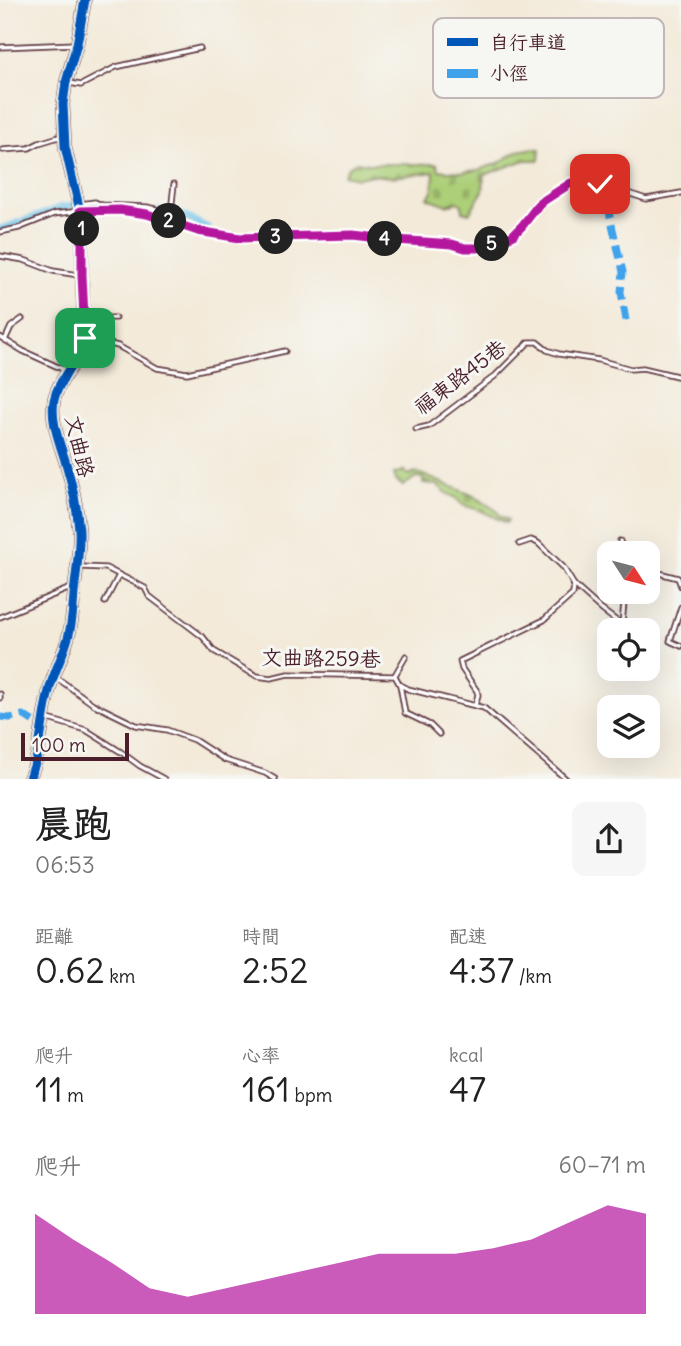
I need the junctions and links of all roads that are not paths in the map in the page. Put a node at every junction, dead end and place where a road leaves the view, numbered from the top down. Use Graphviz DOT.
graph roads {
  1 [pos="85,0"];
  2 [pos="78,44"];
  3 [pos="0,47"];
  4 [pos="200,48"];
  5 [pos="66,82"];
  6 [pos="64,136"];
  7 [pos="4,150"];
  8 [pos="174,184"];
  9 [pos="681,193"];
  10 [pos="79,207"];
  11 [pos="1,232"];
  12 [pos="0,257"];
  13 [pos="82,275"];
  14 [pos="84,318"];
  15 [pos="115,318"];
  16 [pos="22,319"];
  17 [pos="0,337"];
  18 [pos="85,338"];
  19 [pos="5,340"];
  20 [pos="285,351"];
  21 [pos="69,372"];
  22 [pos="681,377"];
  23 [pos="416,429"];
  24 [pos="519,544"];
  25 [pos="77,565"];
  26 [pos="660,573"];
  27 [pos="119,575"];
  28 [pos="680,578"];
  29 [pos="75,586"];
  30 [pos="574,586"];
  31 [pos="681,586"];
  32 [pos="105,602"];
  33 [pos="624,604"];
  34 [pos="681,607"];
  35 [pos="0,617"];
  36 [pos="681,646"];
  37 [pos="406,656"];
  38 [pos="54,676"];
  39 [pos="395,676"];
  40 [pos="400,685"];
  41 [pos="475,705"];
  42 [pos="43,718"];
  43 [pos="439,734"];
  44 [pos="29,779"];
  45 [pos="164,779"];
  46 [pos="275,779"];
  47 [pos="566,779"];
  1 -- 2 [label="street, 文曲路"];
  2 -- 3 [label="lane"];
  2 -- 5 [label="street, 文曲路"];
  4 -- 5 [label="lane"];
  5 -- 6 [label="street, 文曲路"];
  6 -- 7 [label="lane"];
  6 -- 10 [label="street, 文曲路"];
  8 -- 10 [label="lane"];
  9 -- 10 [label="lane"];
  10 -- 11 [label="lane"];
  10 -- 13 [label="street, 文曲路"];
  12 -- 13 [label="lane"];
  13 -- 14 [label="street, 文曲路"];
  14 -- 15 [label="lane"];
  14 -- 18 [label="street, 文曲路"];
  16 -- 19 [label="lane"];
  17 -- 19 [label="lane"];
  18 -- 20 [label="lane"];
  18 -- 21 [label="street, 文曲路"];
  19 -- 21 [label="lane"];
  21 -- 25 [label="street, 文曲路"];
  22 -- 23 [label="lane, 福東路45巷"];
  24 -- 30 [label="lane"];
  25 -- 27 [label="lane, 文曲路259巷"];
  25 -- 29 [label="street, 文曲路"];
  26 -- 28 [label="lane"];
  27 -- 32 [label="lane"];
  27 -- 39 [label="lane, 文曲路259巷"];
  28 -- 31 [label="lane"];
  29 -- 35 [label="lane"];
  29 -- 38 [label="street, 文曲路"];
  30 -- 33 [label="lane"];
  30 -- 41 [label="lane"];
  34 -- 36 [label="lane"];
  37 -- 39 [label="lane"];
  38 -- 42 [label="street, 文曲路"];
  38 -- 46 [label="lane"];
  39 -- 40 [label="lane, 文曲路259巷"];
  40 -- 41 [label="lane, 文曲路259巷"];
  40 -- 43 [label="lane"];
  41 -- 47 [label="lane, 文曲路259巷"];
  42 -- 44 [label="street, 文曲路"];
  42 -- 45 [label="lane"];
}
